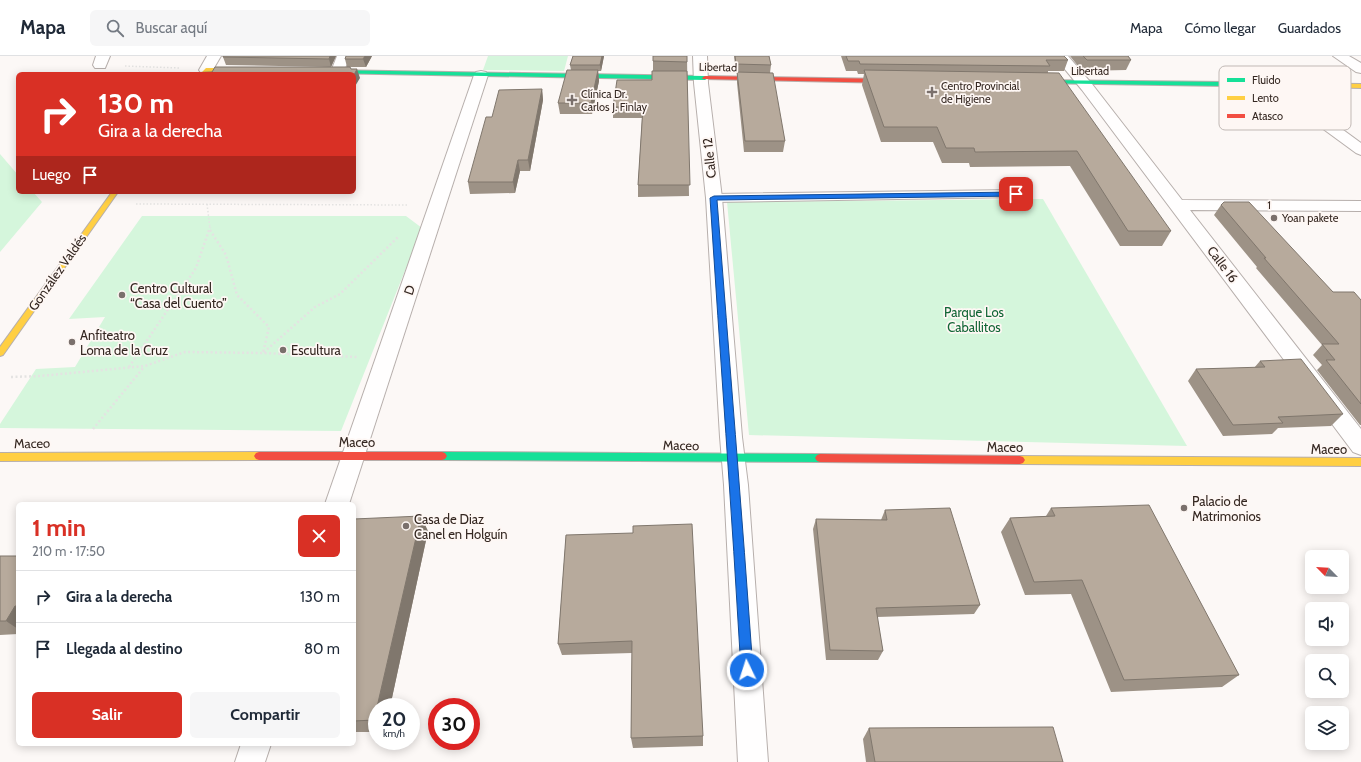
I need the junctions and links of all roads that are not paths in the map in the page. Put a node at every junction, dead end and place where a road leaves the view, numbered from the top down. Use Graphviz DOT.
graph roads {
  1 [pos="214,56"];
  2 [pos="344,56"];
  3 [pos="700,56"];
  4 [pos="1061,56"];
  5 [pos="1340,56"];
  6 [pos="1361,68"];
  7 [pos="252,71"];
  8 [pos="205,72"];
  9 [pos="336,72"];
  10 [pos="356,73"];
  11 [pos="481,75"];
  12 [pos="701,78"];
  13 [pos="901,81"];
  14 [pos="1028,82"];
  15 [pos="1084,83"];
  16 [pos="1219,84"];
  17 [pos="1351,86"];
  18 [pos="1361,86"];
  19 [pos="1334,130"];
  20 [pos="1361,150"];
  21 [pos="114,194"];
  22 [pos="1016,194"];
  23 [pos="714,198"];
  24 [pos="1177,204"];
  25 [pos="1361,206"];
  26 [pos="0,353"];
  27 [pos="1361,446"];
  28 [pos="353,455"];
  29 [pos="0,457"];
  30 [pos="733,459"];
  31 [pos="1361,462"];
  32 [pos="338,502"];
  33 [pos="255,746"];
  34 [pos="250,762"];
  35 [pos="753,762"];
  1 -- 8 [label="street"];
  2 -- 9 [label="street"];
  3 -- 12 [label="street, Calle 12"];
  4 -- 15 [label="street, Calle 16"];
  5 -- 6 [label="street"];
  7 -- 8 [label="street"];
  10 -- 11 [label="street, Libertad"];
  11 -- 12 [label="street, Libertad"];
  11 -- 28 [label="street, D"];
  12 -- 13 [label="street, Libertad"];
  12 -- 23 [label="street, Calle 12"];
  14 -- 15 [label="street, Libertad"];
  15 -- 16 [label="street, Libertad"];
  15 -- 24 [label="street, Calle 16"];
  17 -- 18 [label="street, Libertad"];
  19 -- 20 [label="street"];
  21 -- 26 [label="street, González Valdés"];
  22 -- 23 [label="lane"];
  23 -- 30 [label="street, Calle 12"];
  24 -- 25 [label="street, 1"];
  24 -- 27 [label="street, Calle 16"];
  28 -- 29 [label="street, Maceo"];
  28 -- 30 [label="street, Maceo"];
  28 -- 32 [label="street, D"];
  30 -- 31 [label="street, Maceo"];
  30 -- 35 [label="street, Calle 12"];
  33 -- 34 [label="street"];
}
